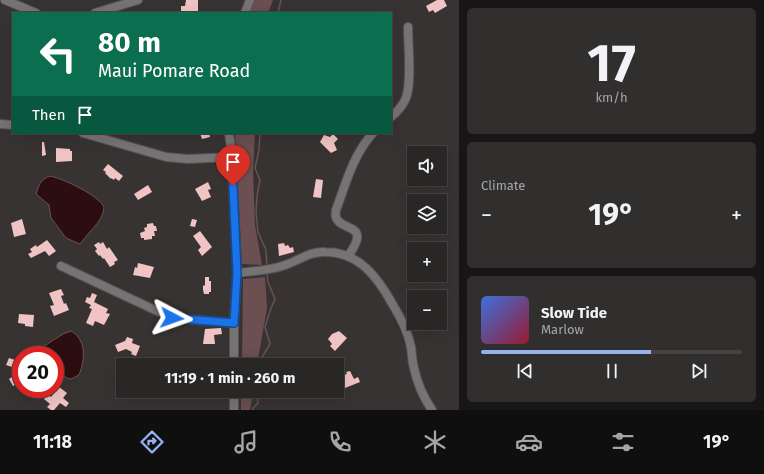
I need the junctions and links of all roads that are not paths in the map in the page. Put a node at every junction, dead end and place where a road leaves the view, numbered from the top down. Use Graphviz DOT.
graph roads {
  1 [pos="5,0"];
  2 [pos="138,0"];
  3 [pos="250,0"];
  4 [pos="34,12"];
  5 [pos="98,12"];
  6 [pos="245,12"];
  7 [pos="408,27"];
  8 [pos="392,116"];
  9 [pos="0,124"];
  10 [pos="12,125"];
  11 [pos="86,134"];
  12 [pos="229,134"];
  13 [pos="372,134"];
  14 [pos="232,157"];
  15 [pos="348,256"];
  16 [pos="61,266"];
  17 [pos="237,273"];
  18 [pos="234,323"];
  19 [pos="234,358"];
  20 [pos="234,398"];
  21 [pos="234,410"];
  22 [pos="432,410"];
  1 -- 4 [label="street"];
  2 -- 5 [label="street"];
  3 -- 6 [label="street"];
  7 -- 8 [label="street"];
  9 -- 10 [label="street"];
  11 -- 14 [label="street"];
  12 -- 14 [label="street"];
  13 -- 15 [label="street"];
  14 -- 17 [label="street"];
  15 -- 17 [label="street"];
  15 -- 22 [label="street"];
  16 -- 18 [label="street"];
  17 -- 18 [label="street"];
  18 -- 19 [label="street"];
  20 -- 21 [label="street"];
}
